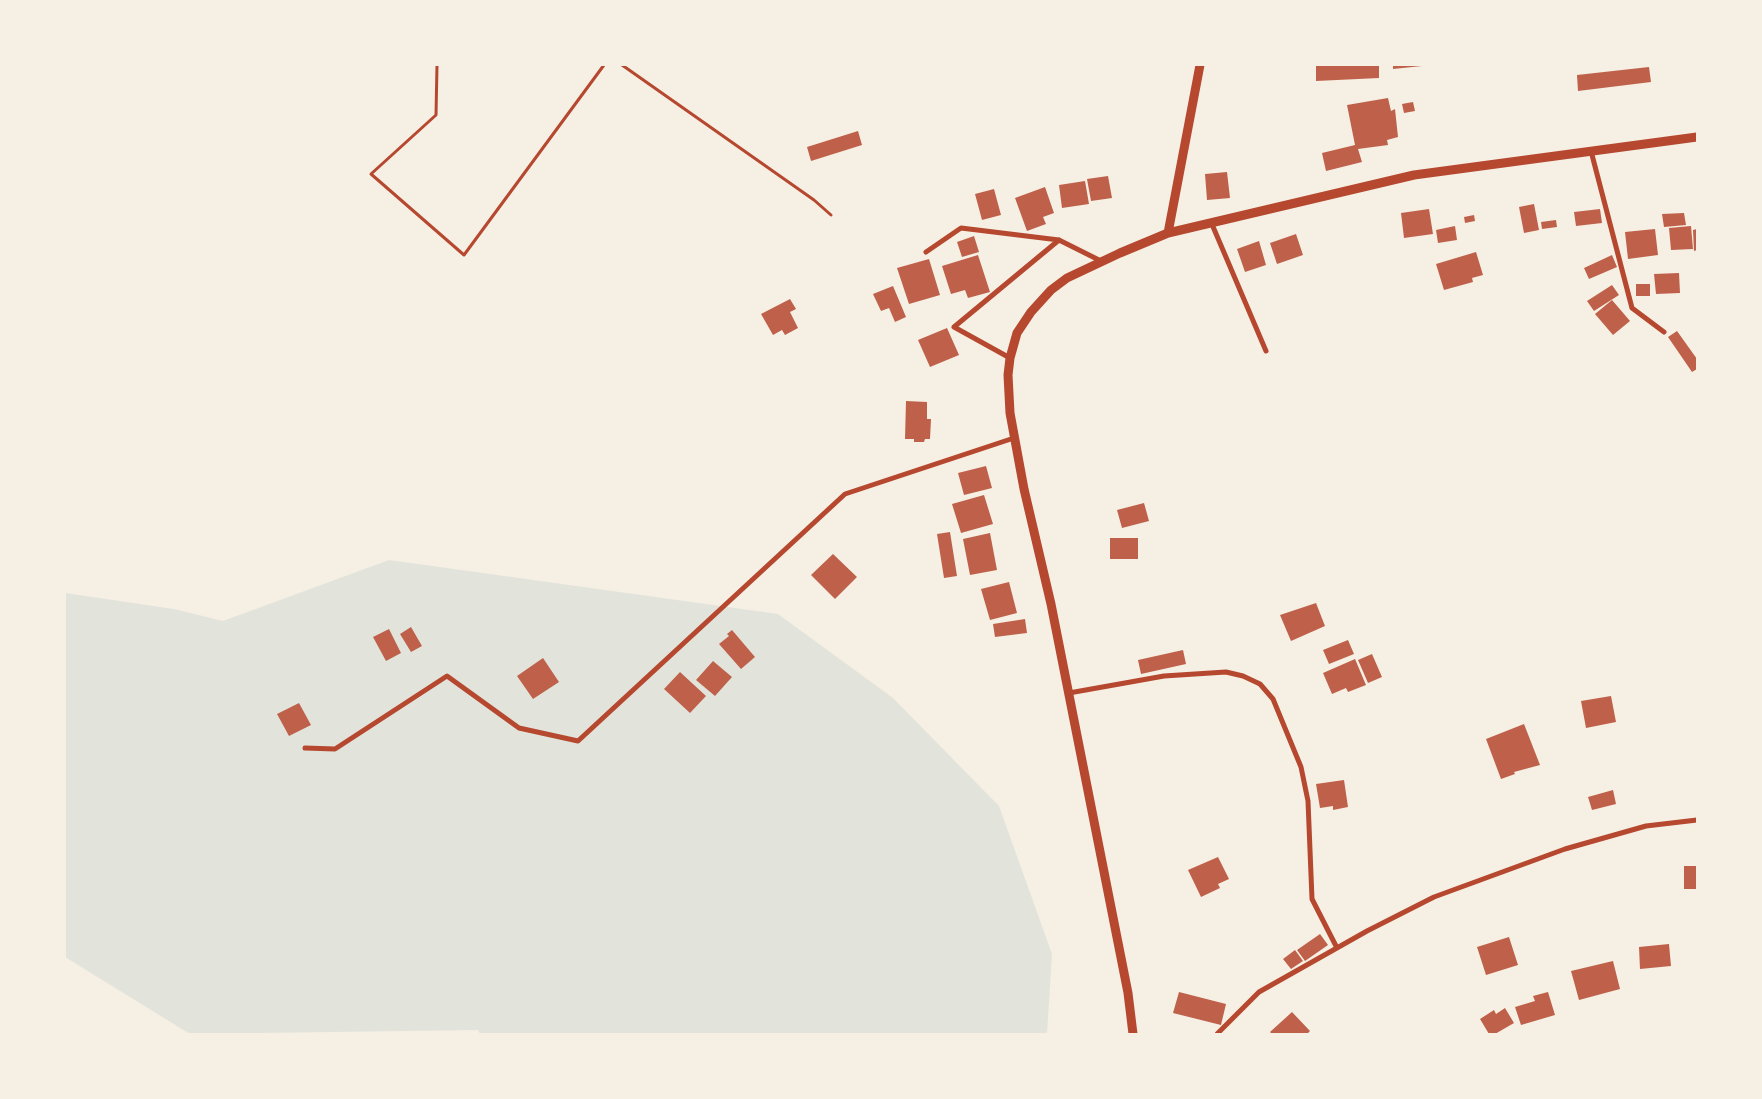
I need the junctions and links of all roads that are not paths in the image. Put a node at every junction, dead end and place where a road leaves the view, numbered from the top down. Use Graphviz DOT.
graph roads {
  1 [pos="1200,65"];
  2 [pos="1697,137"];
  3 [pos="1591,151"];
  4 [pos="1211,222"];
  5 [pos="1168,233"];
  6 [pos="1059,240"];
  7 [pos="926,252"];
  8 [pos="1101,262"];
  9 [pos="1664,332"];
  10 [pos="1266,351"];
  11 [pos="1010,358"];
  12 [pos="1014,438"];
  13 [pos="1069,694"];
  14 [pos="304,748"];
  15 [pos="1697,820"];
  16 [pos="1337,948"];
  17 [pos="1133,1034"];
  18 [pos="1217,1034"];
  1 -- 5 [label="street"];
  2 -- 3 [label="street"];
  3 -- 4 [label="street"];
  3 -- 9 [label="street"];
  4 -- 5 [label="street"];
  4 -- 10 [label="street"];
  5 -- 8 [label="street"];
  6 -- 7 [label="street"];
  6 -- 8 [label="street"];
  6 -- 11 [label="street"];
  8 -- 11 [label="street"];
  11 -- 12 [label="street"];
  12 -- 13 [label="street"];
  12 -- 14 [label="street"];
  13 -- 16 [label="street"];
  13 -- 17 [label="street"];
  15 -- 16 [label="street"];
  16 -- 18 [label="street"];
}
